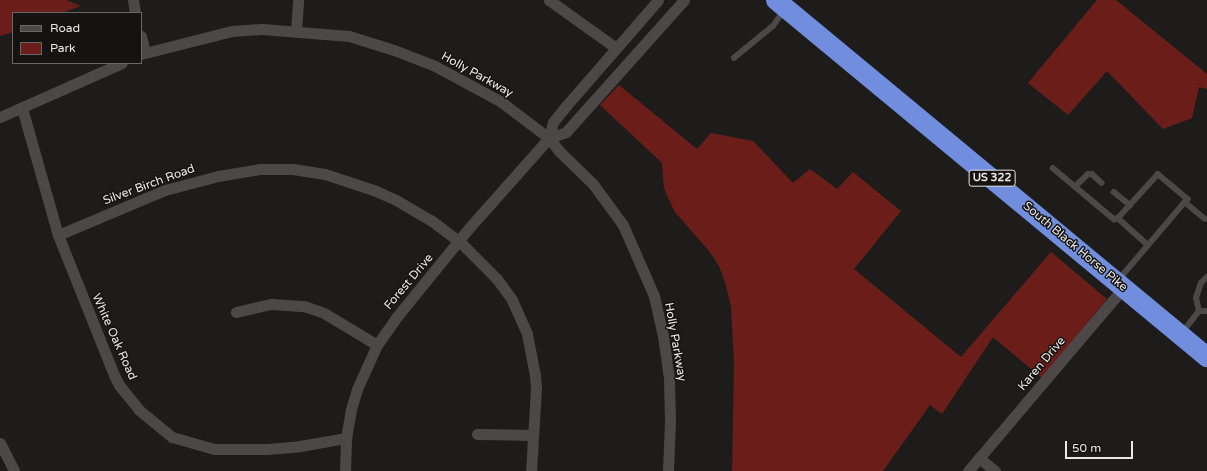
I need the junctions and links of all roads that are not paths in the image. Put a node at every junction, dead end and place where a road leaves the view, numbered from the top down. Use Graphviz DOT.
graph roads {
  1 [pos="133,0"];
  2 [pos="298,0"];
  3 [pos="549,0"];
  4 [pos="658,0"];
  5 [pos="684,0"];
  6 [pos="781,4"];
  7 [pos="135,12"];
  8 [pos="296,31"];
  9 [pos="616,48"];
  10 [pos="143,53"];
  11 [pos="734,58"];
  12 [pos="120,64"];
  13 [pos="22,108"];
  14 [pos="0,117"];
  15 [pos="550,138"];
  16 [pos="1053,168"];
  17 [pos="1102,183"];
  18 [pos="1075,187"];
  19 [pos="1114,192"];
  20 [pos="1185,202"];
  21 [pos="1130,205"];
  22 [pos="1118,218"];
  23 [pos="1205,219"];
  24 [pos="58,234"];
  25 [pos="460,242"];
  26 [pos="1148,245"];
  27 [pos="1207,276"];
  28 [pos="1121,285"];
  29 [pos="1199,311"];
  30 [pos="1207,311"];
  31 [pos="236,312"];
  32 [pos="1181,335"];
  33 [pos="377,345"];
  34 [pos="1207,357"];
  35 [pos="477,434"];
  36 [pos="533,435"];
  37 [pos="346,438"];
  38 [pos="0,443"];
  39 [pos="979,458"];
  40 [pos="14,471"];
  41 [pos="345,471"];
  42 [pos="531,471"];
  43 [pos="668,471"];
  44 [pos="968,471"];
  45 [pos="995,471"];
  1 -- 7 [label="street"];
  2 -- 8 [label="street"];
  3 -- 9 [label="street"];
  4 -- 9 [label="street, Forest Drive"];
  5 -- 15 [label="street, Forest Drive"];
  6 -- 11 [label="lane"];
  6 -- 28 [label="highway, South Black Horse Pike / US 322"];
  8 -- 10 [label="street, Holly Parkway"];
  8 -- 15 [label="street, Holly Parkway"];
  9 -- 15 [label="street, Forest Drive"];
  12 -- 13 [label="street"];
  13 -- 14 [label="street"];
  13 -- 24 [label="street, White Oak Road"];
  15 -- 25 [label="street, Forest Drive"];
  15 -- 43 [label="street, Holly Parkway"];
  16 -- 18 [label="lane"];
  17 -- 18 [label="lane"];
  18 -- 22 [label="lane"];
  19 -- 21 [label="lane"];
  20 -- 21 [label="lane"];
  20 -- 23 [label="lane"];
  20 -- 26 [label="lane"];
  21 -- 22 [label="lane"];
  22 -- 26 [label="lane"];
  24 -- 25 [label="street, Silver Birch Road"];
  24 -- 37 [label="street, White Oak Road"];
  25 -- 33 [label="street, Forest Drive"];
  25 -- 36 [label="street, Silver Birch Road"];
  26 -- 28 [label="lane"];
  27 -- 29 [label="lane"];
  28 -- 32 [label="highway, South Black Horse Pike / US 322"];
  28 -- 39 [label="street, Karen Drive"];
  29 -- 30 [label="lane"];
  29 -- 32 [label="lane"];
  31 -- 33 [label="street"];
  32 -- 34 [label="highway, South Black Horse Pike / US 322"];
  33 -- 37 [label="street, Forest Drive"];
  35 -- 36 [label="street"];
  36 -- 42 [label="street, Silver Birch Road"];
  37 -- 41 [label="street, Forest Drive"];
  38 -- 40 [label="street"];
  39 -- 44 [label="street, Karen Drive"];
  39 -- 45 [label="street"];
}
